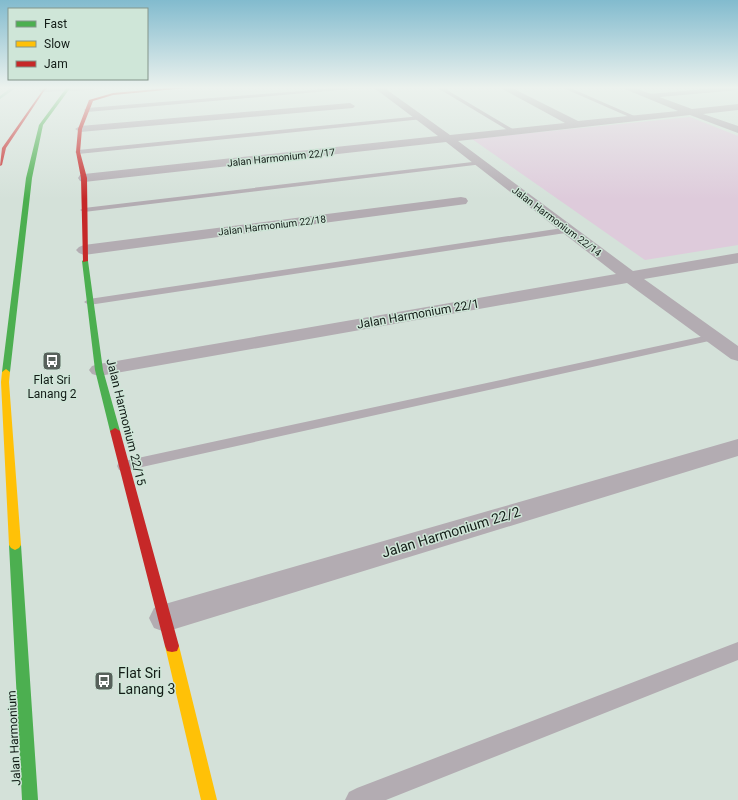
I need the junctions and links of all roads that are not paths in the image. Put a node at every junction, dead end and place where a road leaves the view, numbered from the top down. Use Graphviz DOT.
graph roads {
  1 [pos="19,124"];
  2 [pos="41,124"];
  3 [pos="82,124"];
  4 [pos="135,124"];
  5 [pos="357,124"];
  6 [pos="430,124"];
  7 [pos="502,124"];
  8 [pos="583,124"];
  9 [pos="724,124"];
  10 [pos="577,125"];
  11 [pos="80,129"];
  12 [pos="738,130"];
  13 [pos="513,131"];
  14 [pos="448,138"];
  15 [pos="2,149"];
  16 [pos="78,152"];
  17 [pos="481,163"];
  18 [pos="0,165"];
  19 [pos="84,178"];
  20 [pos="460,200"];
  21 [pos="84,210"];
  22 [pos="569,230"];
  23 [pos="84,250"];
  24 [pos="737,260"];
  25 [pos="630,277"];
  26 [pos="89,302"];
  27 [pos="714,337"];
  28 [pos="738,355"];
  29 [pos="98,370"];
  30 [pos="738,447"];
  31 [pos="124,466"];
  32 [pos="165,618"];
  33 [pos="738,651"];
  34 [pos="30,800"];
  35 [pos="208,800"];
  36 [pos="357,800"];
  1 -- 15 [label="main road"];
  2 -- 34 [label="main road, Jalan Harmonium"];
  3 -- 11 [label="main road, Jalan Harmonium 22/15"];
  4 -- 11 [label="street"];
  5 -- 16 [label="lane"];
  6 -- 14 [label="street, Jalan Harmonium 22/14"];
  7 -- 13 [label="lane"];
  8 -- 10 [label="street, Jalan Harmonium 22/17"];
  9 -- 12 [label="street"];
  10 -- 13 [label="street, Jalan Harmonium 22/17"];
  11 -- 16 [label="main road, Jalan Harmonium 22/15"];
  13 -- 14 [label="street, Jalan Harmonium 22/17"];
  14 -- 17 [label="street, Jalan Harmonium 22/14"];
  14 -- 19 [label="street, Jalan Harmonium 22/17"];
  15 -- 18 [label="main road"];
  16 -- 19 [label="main road, Jalan Harmonium 22/15"];
  17 -- 21 [label="lane"];
  17 -- 22 [label="street, Jalan Harmonium 22/14"];
  19 -- 21 [label="main road, Jalan Harmonium 22/15"];
  20 -- 23 [label="street, Jalan Harmonium 22/18"];
  21 -- 23 [label="main road, Jalan Harmonium 22/15"];
  22 -- 25 [label="street, Jalan Harmonium 22/14"];
  22 -- 26 [label="lane"];
  23 -- 26 [label="main road, Jalan Harmonium 22/15"];
  24 -- 25 [label="street, Jalan Harmonium 22/1"];
  25 -- 27 [label="street, Jalan Harmonium 22/14"];
  25 -- 29 [label="street, Jalan Harmonium 22/1"];
  26 -- 29 [label="main road, Jalan Harmonium 22/15"];
  27 -- 28 [label="street, Jalan Harmonium 22/14"];
  27 -- 31 [label="lane"];
  29 -- 31 [label="main road, Jalan Harmonium 22/15"];
  30 -- 32 [label="street, Jalan Harmonium 22/2"];
  31 -- 32 [label="main road, Jalan Harmonium 22/15"];
  32 -- 35 [label="main road, Jalan Harmonium 22/15"];
  33 -- 36 [label="lane"];
}
